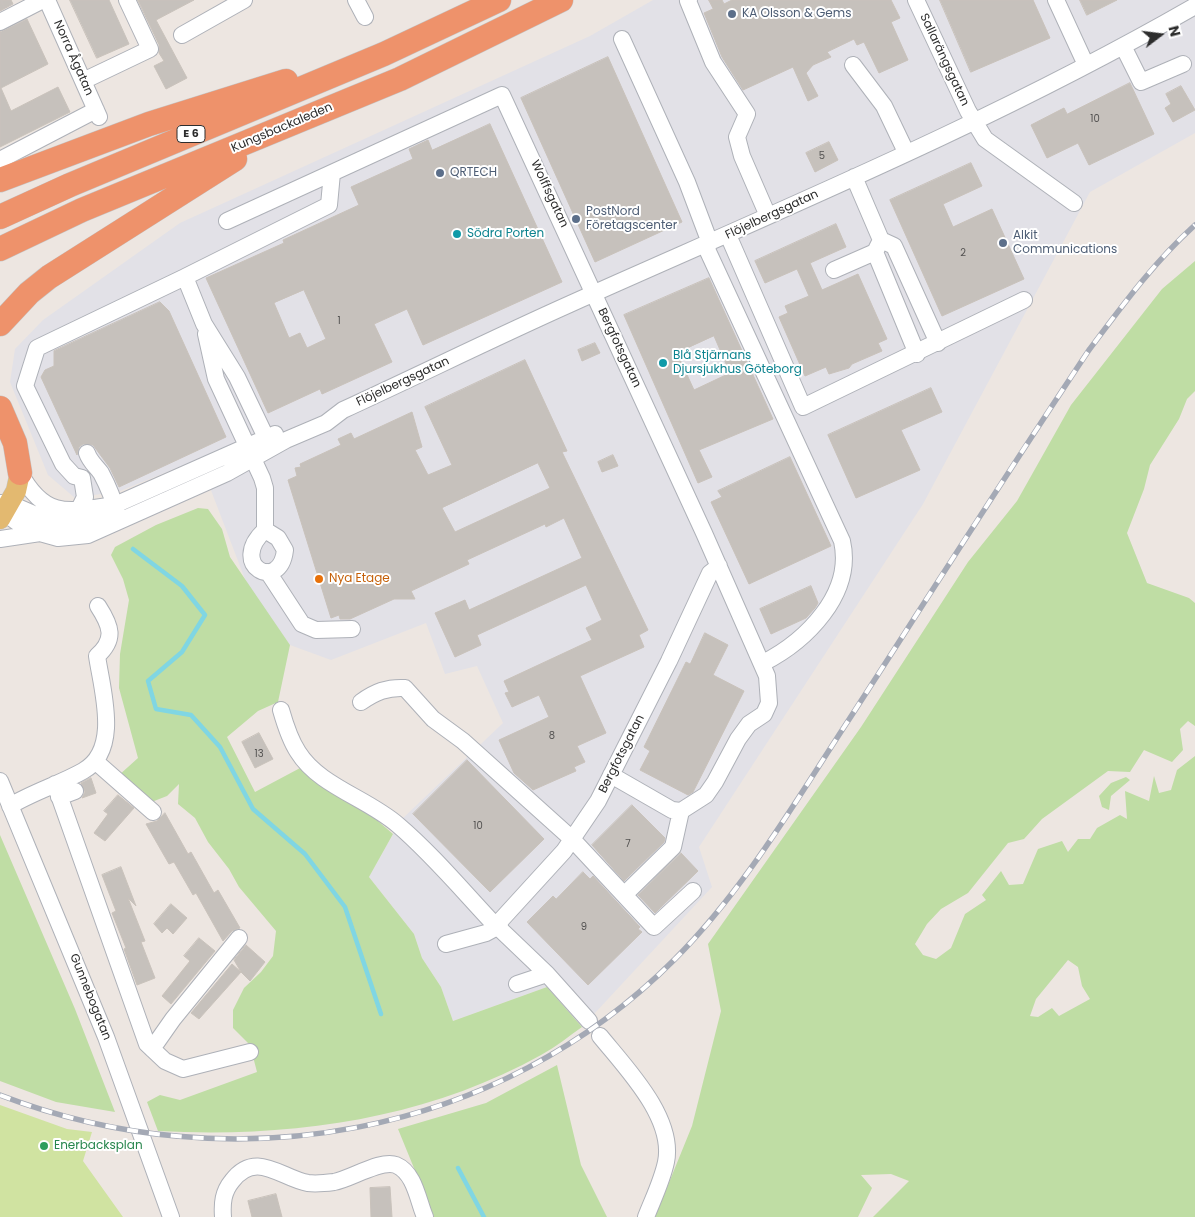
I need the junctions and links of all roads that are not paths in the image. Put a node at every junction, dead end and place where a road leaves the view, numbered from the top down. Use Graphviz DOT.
graph roads {
  1 [pos="45,0"];
  2 [pos="127,0"];
  3 [pos="244,0"];
  4 [pos="356,0"];
  5 [pos="500,0"];
  6 [pos="562,0"];
  7 [pos="689,0"];
  8 [pos="916,0"];
  9 [pos="1056,0"];
  10 [pos="1194,9"];
  11 [pos="365,17"];
  12 [pos="0,22"];
  13 [pos="182,35"];
  14 [pos="622,39"];
  15 [pos="1123,46"];
  16 [pos="384,54"];
  17 [pos="1183,64"];
  18 [pos="853,65"];
  19 [pos="1086,65"];
  20 [pos="83,82"];
  21 [pos="974,120"];
  22 [pos="276,130"];
  23 [pos="906,152"];
  24 [pos="0,160"];
  25 [pos="332,173"];
  26 [pos="854,177"];
  27 [pos="0,180"];
  28 [pos="1074,203"];
  29 [pos="768,216"];
  30 [pos="0,218"];
  31 [pos="227,221"];
  32 [pos="728,235"];
  33 [pos="708,244"];
  34 [pos="878,246"];
  35 [pos="0,249"];
  36 [pos="834,270"];
  37 [pos="185,277"];
  38 [pos="595,293"];
  39 [pos="1024,300"];
  40 [pos="0,324"];
  41 [pos="938,342"];
  42 [pos="917,354"];
  43 [pos="219,361"];
  44 [pos="0,408"];
  45 [pos="268,443"];
  46 [pos="250,452"];
  47 [pos="20,473"];
  48 [pos="82,478"];
  49 [pos="115,505"];
  50 [pos="3,510"];
  51 [pos="78,511"];
  52 [pos="119,523"];
  53 [pos="265,530"];
  54 [pos="40,533"];
  55 [pos="0,539"];
  56 [pos="719,566"];
  57 [pos="268,572"];
  58 [pos="98,606"];
  59 [pos="352,629"];
  60 [pos="763,663"];
  61 [pos="361,702"];
  62 [pos="281,710"];
  63 [pos="95,761"];
  64 [pos="611,775"];
  65 [pos="0,781"];
  66 [pos="57,790"];
  67 [pos="75,791"];
  68 [pos="10,806"];
  69 [pos="681,811"];
  70 [pos="153,812"];
  71 [pos="572,839"];
  72 [pos="693,891"];
  73 [pos="624,895"];
  74 [pos="499,926"];
  75 [pos="239,938"];
  76 [pos="446,944"];
  77 [pos="548,974"];
  78 [pos="517,984"];
  79 [pos="589,1021"];
  80 [pos="600,1036"];
  81 [pos="152,1049"];
  82 [pos="250,1052"];
  83 [pos="171,1217"];
  84 [pos="223,1217"];
  85 [pos="425,1217"];
  86 [pos="646,1217"];
  1 -- 12 [label="street"];
  1 -- 20 [label="street, Norra Ågatan"];
  2 -- 20 [label="street"];
  3 -- 13 [label="street"];
  4 -- 11 [label="street"];
  5 -- 16 [label="highway, E 6"];
  6 -- 22 [label="highway, Kungsbackaleden / E 6"];
  7 -- 29 [label="street"];
  8 -- 21 [label="street, Sallarängsgatan"];
  9 -- 19 [label="street"];
  10 -- 15 [label="street, Flöjelbergsgatan"];
  14 -- 33 [label="street"];
  15 -- 17 [label="street"];
  15 -- 19 [label="street, Flöjelbergsgatan"];
  16 -- 27 [label="highway"];
  16 -- 30 [label="highway, E 6"];
  18 -- 23 [label="street"];
  19 -- 21 [label="street, Flöjelbergsgatan"];
  20 -- 24 [label="street, Norra Ågatan"];
  21 -- 23 [label="street, Flöjelbergsgatan"];
  21 -- 28 [label="street, Sallarängsgatan"];
  22 -- 35 [label="highway, Kungsbackaleden / E 6"];
  22 -- 40 [label="highway"];
  23 -- 26 [label="street, Flöjelbergsgatan"];
  25 -- 31 [label="street"];
  25 -- 37 [label="street"];
  25 -- 38 [label="street, Wolffsgatan"];
  26 -- 29 [label="street, Flöjelbergsgatan"];
  26 -- 34 [label="street"];
  29 -- 32 [label="street, Flöjelbergsgatan"];
  32 -- 33 [label="street, Flöjelbergsgatan"];
  32 -- 42 [label="street"];
  33 -- 38 [label="street, Flöjelbergsgatan"];
  33 -- 60 [label="street"];
  34 -- 36 [label="street"];
  34 -- 41 [label="street"];
  34 -- 42 [label="street"];
  37 -- 43 [label="street"];
  37 -- 48 [label="street"];
  38 -- 45 [label="street, Flöjelbergsgatan"];
  38 -- 56 [label="street, Bergfotsgatan"];
  39 -- 41 [label="street"];
  41 -- 42 [label="street"];
  43 -- 45 [label="street"];
  43 -- 46 [label="street"];
  44 -- 47 [label="highway"];
  45 -- 46 [label="street, Flöjelbergsgatan"];
  46 -- 49 [label="street, Flöjelbergsgatan"];
  46 -- 52 [label="street, Flöjelbergsgatan"];
  46 -- 53 [label="street"];
  47 -- 50 [label="main road"];
  47 -- 51 [label="street, Flöjelbergsgatan"];
  48 -- 49 [label="street"];
  48 -- 51 [label="street"];
  49 -- 50 [label="street, Flöjelbergsgatan"];
  49 -- 51 [label="street, Flöjelbergsgatan"];
  49 -- 52 [label="street"];
  50 -- 54 [label="street, Flöjelbergsgatan"];
  52 -- 54 [label="street, Flöjelbergsgatan"];
  53 -- 57 [label="street"];
  53 -- 57 [label="street"];
  54 -- 55 [label="street, Flöjelbergsgatan"];
  56 -- 60 [label="street, Bergfotsgatan"];
  56 -- 64 [label="street, Bergfotsgatan"];
  57 -- 59 [label="street"];
  58 -- 63 [label="street"];
  60 -- 69 [label="street, Bergfotsgatan"];
  61 -- 71 [label="street"];
  62 -- 74 [label="street"];
  63 -- 66 [label="street"];
  63 -- 70 [label="street"];
  64 -- 69 [label="street"];
  64 -- 71 [label="street, Bergfotsgatan"];
  65 -- 68 [label="street, Gunnebogatan"];
  66 -- 67 [label="street"];
  66 -- 68 [label="street"];
  66 -- 81 [label="street"];
  68 -- 83 [label="street, Gunnebogatan"];
  69 -- 73 [label="street"];
  71 -- 73 [label="street"];
  71 -- 74 [label="street, Bergfotsgatan"];
  72 -- 73 [label="street"];
  74 -- 76 [label="street"];
  74 -- 77 [label="street"];
  75 -- 81 [label="street"];
  77 -- 78 [label="street"];
  77 -- 79 [label="street"];
  80 -- 86 [label="street"];
  81 -- 82 [label="street"];
  84 -- 85 [label="street"];
}
